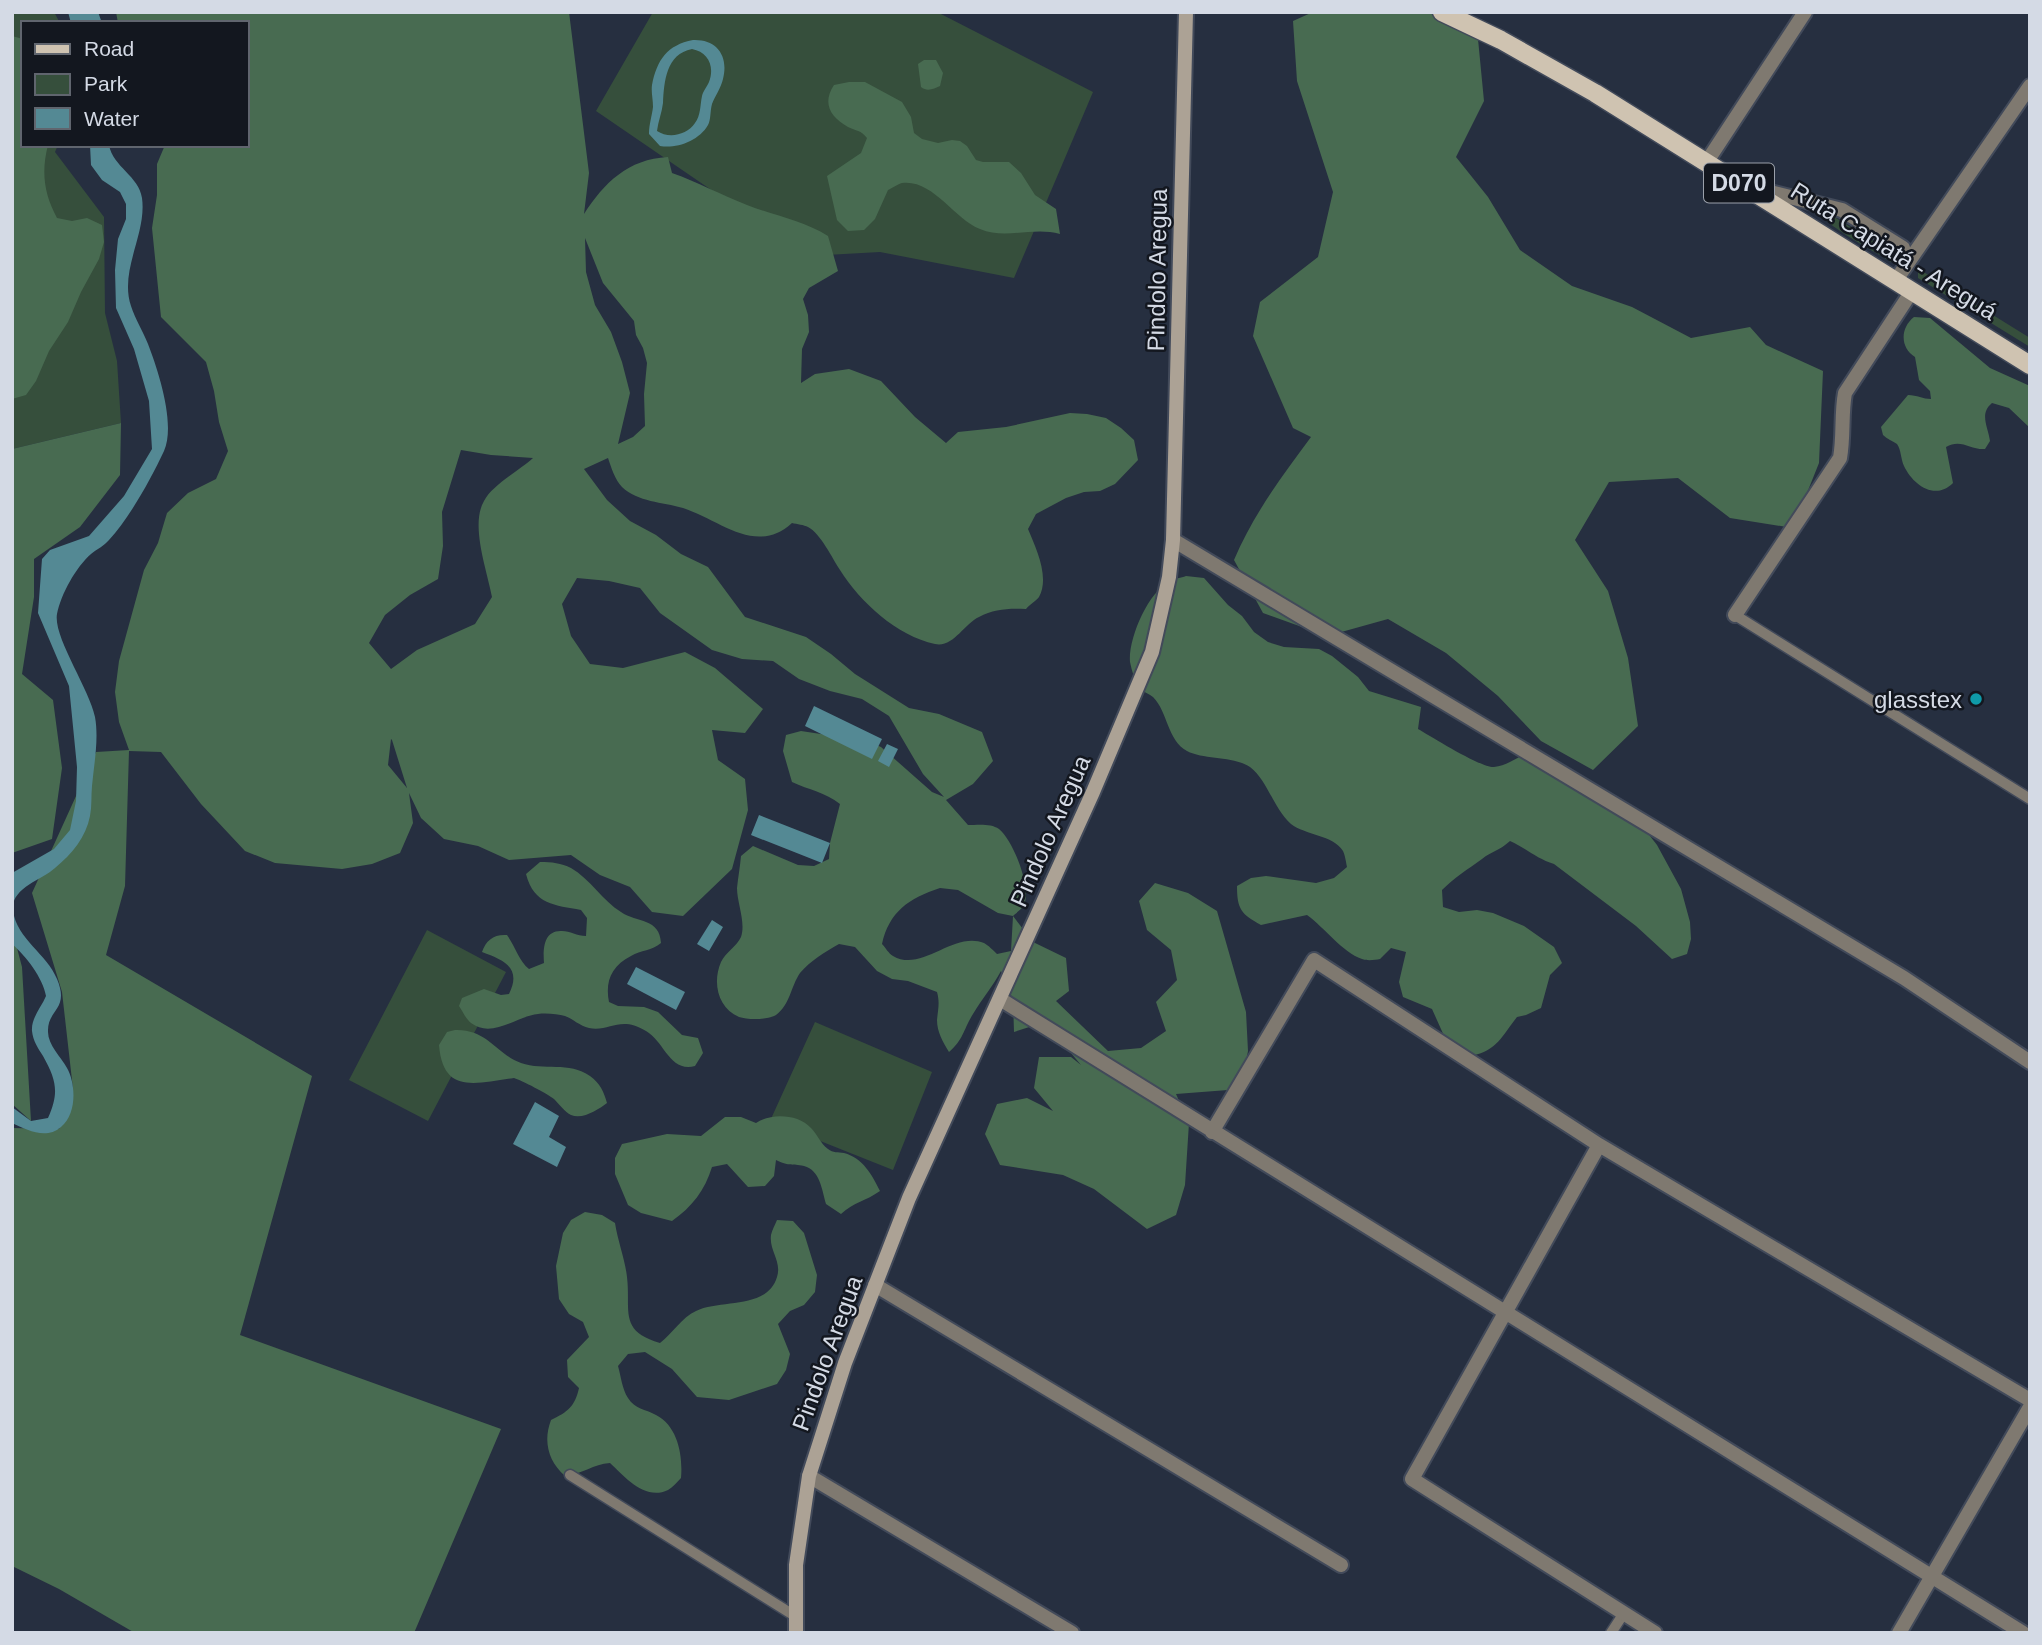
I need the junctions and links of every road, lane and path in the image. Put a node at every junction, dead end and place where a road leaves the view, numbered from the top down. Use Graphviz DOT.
graph roads {
  1 [pos="1186,12"];
  2 [pos="1442,12"];
  3 [pos="1805,12"];
  4 [pos="2030,86"];
  5 [pos="1706,163"];
  6 [pos="1742,186"];
  7 [pos="1903,248"];
  8 [pos="1896,280"];
  9 [pos="1912,290"];
  10 [pos="2030,365"];
  11 [pos="1173,540"];
  12 [pos="1735,615"];
  13 [pos="2030,799"];
  14 [pos="1000,999"];
  15 [pos="2030,1062"];
  16 [pos="1212,1132"];
  17 [pos="1600,1145"];
  18 [pos="875,1285"];
  19 [pos="1506,1313"];
  20 [pos="2030,1400"];
  21 [pos="2030,1407"];
  22 [pos="570,1475"];
  23 [pos="809,1476"];
  24 [pos="1341,1565"];
  25 [pos="1932,1576"];
  26 [pos="1624,1614"];
  27 [pos="794,1616"];
  28 [pos="796,1633"];
  29 [pos="1072,1633"];
  30 [pos="1612,1633"];
  31 [pos="1655,1633"];
  32 [pos="1899,1633"];
  33 [pos="2022,1633"];
  1 -- 11 [label="main road, Pindolo Aregua"];
  2 -- 5 [label="main road, Ruta Capiatá - Areguá / D070"];
  3 -- 5 [label="street"];
  4 -- 8 [label="street"];
  5 -- 6 [label="main road, Ruta Capiatá - Areguá / D070"];
  6 -- 7 [label="street"];
  6 -- 8 [label="main road, Ruta Capiatá - Areguá / D070"];
  8 -- 9 [label="main road, Ruta Capiatá - Areguá / D070"];
  9 -- 10 [label="main road, Ruta Capiatá - Areguá / D070"];
  9 -- 12 [label="street"];
  11 -- 14 [label="main road, Pindolo Aregua"];
  11 -- 15 [label="street"];
  12 -- 13 [label="lane"];
  14 -- 16 [label="street"];
  14 -- 18 [label="main road, Pindolo Aregua"];
  16 -- 17 [label="street"];
  16 -- 19 [label="street"];
  17 -- 19 [label="street"];
  17 -- 20 [label="street"];
  18 -- 23 [label="main road, Pindolo Aregua"];
  18 -- 24 [label="street"];
  19 -- 25 [label="street"];
  19 -- 26 [label="street"];
  21 -- 25 [label="street"];
  22 -- 27 [label="lane"];
  23 -- 27 [label="main road, Pindolo Aregua"];
  23 -- 29 [label="street"];
  25 -- 32 [label="street"];
  25 -- 33 [label="street"];
  26 -- 30 [label="lane"];
  26 -- 31 [label="street"];
  27 -- 28 [label="main road, Pindolo Aregua"];
}
